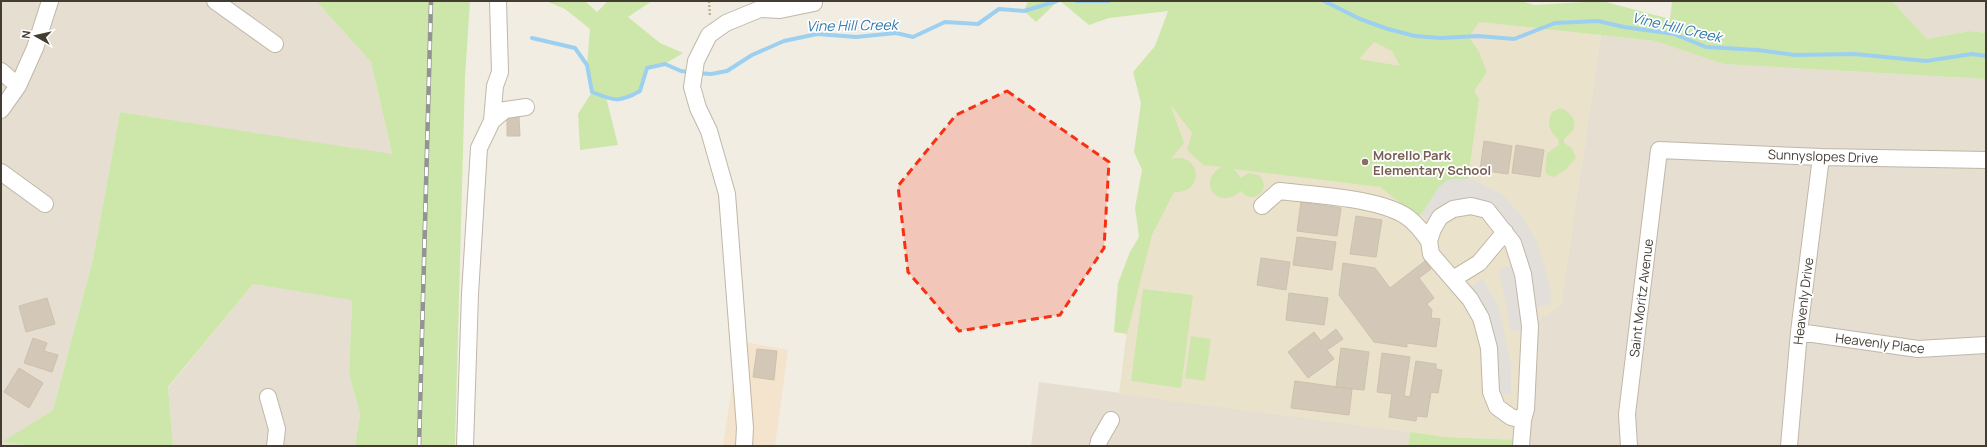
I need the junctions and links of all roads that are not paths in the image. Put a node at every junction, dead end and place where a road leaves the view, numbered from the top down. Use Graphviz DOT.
graph roads {
  1 [pos="50,1"];
  2 [pos="215,1"];
  3 [pos="498,1"];
  4 [pos="814,3"];
  5 [pos="275,44"];
  6 [pos="1,71"];
  7 [pos="18,86"];
  8 [pos="526,107"];
  9 [pos="1,110"];
  10 [pos="492,122"];
  11 [pos="1659,150"];
  12 [pos="1821,157"];
  13 [pos="1986,160"];
  14 [pos="1,172"];
  15 [pos="45,204"];
  16 [pos="1262,206"];
  17 [pos="1506,232"];
  18 [pos="1430,241"];
  19 [pos="1453,279"];
  20 [pos="1799,332"];
  21 [pos="1986,345"];
  22 [pos="268,396"];
  23 [pos="1111,420"];
  24 [pos="1522,420"];
  25 [pos="275,446"];
  26 [pos="465,446"];
  27 [pos="744,446"];
  28 [pos="1098,446"];
  29 [pos="1520,446"];
  30 [pos="1628,446"];
  31 [pos="1789,446"];
  1 -- 7 [label="street"];
  2 -- 5 [label="street"];
  3 -- 10 [label="street"];
  4 -- 27 [label="street"];
  6 -- 7 [label="street"];
  7 -- 9 [label="street"];
  8 -- 10 [label="street"];
  10 -- 26 [label="street"];
  11 -- 12 [label="street, Sunnyslopes Drive"];
  11 -- 30 [label="street, Saint Moritz Avenue"];
  12 -- 13 [label="street, Sunnyslopes Drive"];
  12 -- 20 [label="street, Heavenly Drive"];
  14 -- 15 [label="street"];
  16 -- 18 [label="street"];
  17 -- 18 [label="street"];
  17 -- 19 [label="street"];
  17 -- 24 [label="street"];
  18 -- 19 [label="street"];
  19 -- 24 [label="street"];
  20 -- 21 [label="street, Heavenly Place"];
  20 -- 31 [label="street, Heavenly Drive"];
  22 -- 25 [label="street"];
  23 -- 28 [label="street"];
  24 -- 29 [label="street"];
}
